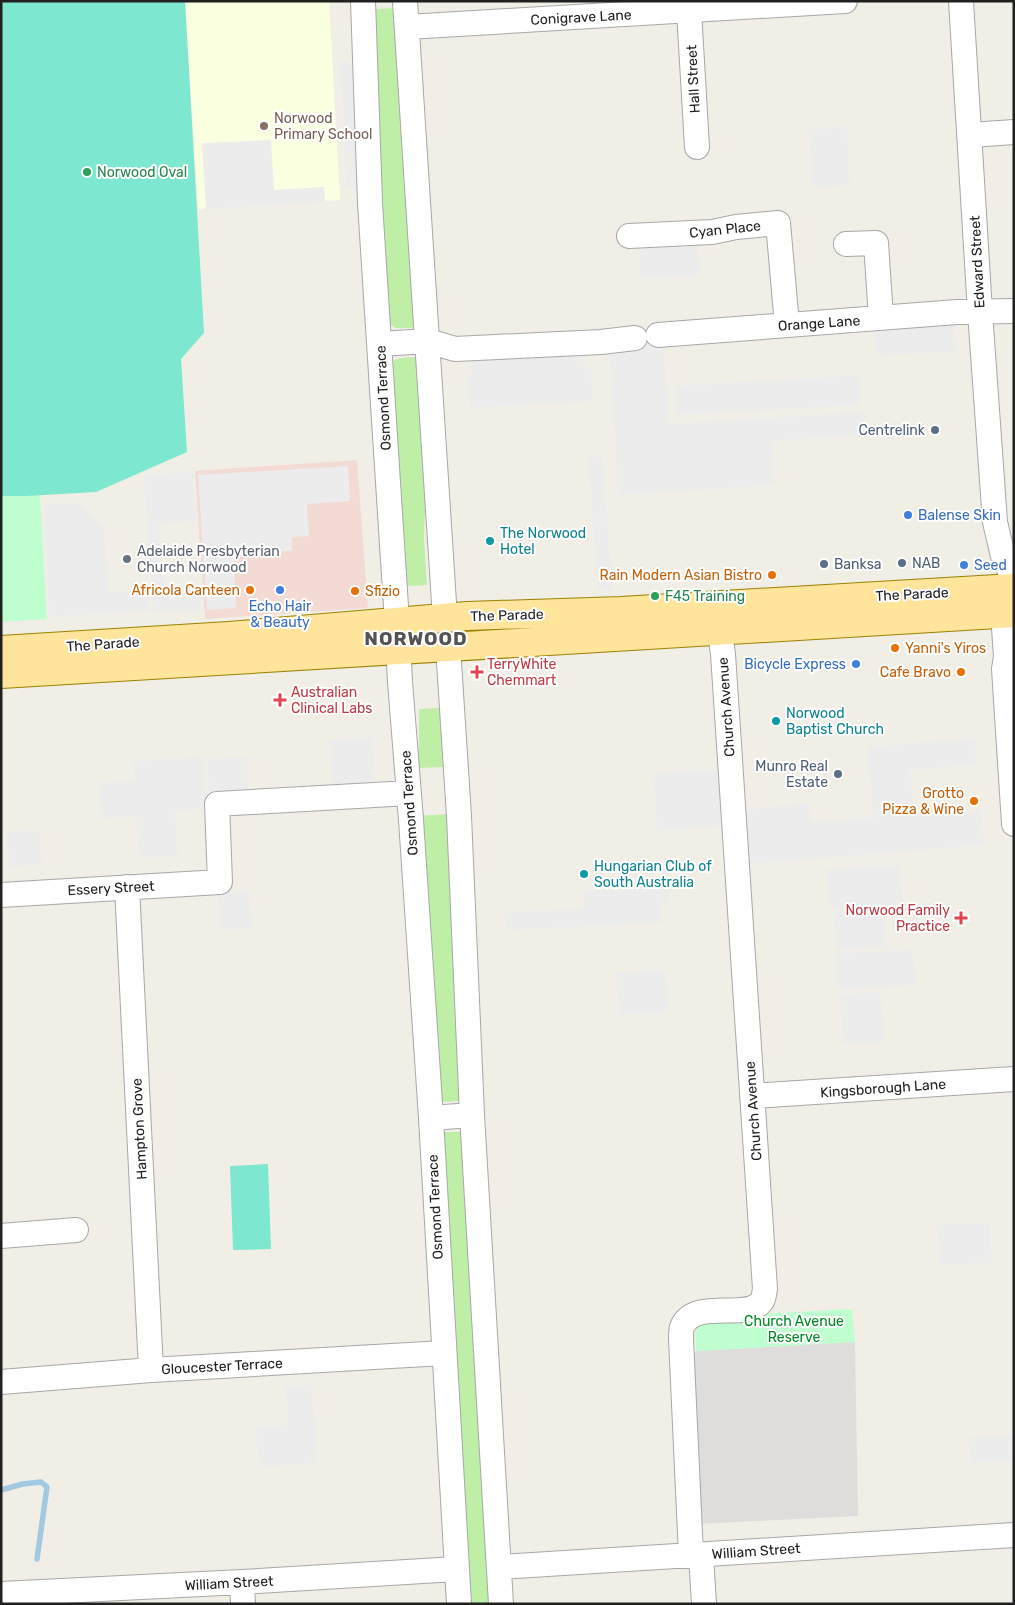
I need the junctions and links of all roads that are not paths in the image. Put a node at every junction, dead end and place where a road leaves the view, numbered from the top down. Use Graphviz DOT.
graph roads {
  1 [pos="363,1"];
  2 [pos="405,1"];
  3 [pos="845,1"];
  4 [pos="961,1"];
  5 [pos="689,11"];
  6 [pos="407,27"];
  7 [pos="1014,132"];
  8 [pos="970,135"];
  9 [pos="697,147"];
  10 [pos="629,236"];
  11 [pos="846,244"];
  12 [pos="1014,311"];
  13 [pos="980,312"];
  14 [pos="881,318"];
  15 [pos="787,325"];
  16 [pos="428,341"];
  17 [pos="380,344"];
  18 [pos="1002,600"];
  19 [pos="716,605"];
  20 [pos="445,618"];
  21 [pos="397,622"];
  22 [pos="719,632"];
  23 [pos="448,648"];
  24 [pos="1,650"];
  25 [pos="398,650"];
  26 [pos="112,655"];
  27 [pos="1,674"];
  28 [pos="1011,745"];
  29 [pos="409,792"];
  30 [pos="1014,824"];
  31 [pos="127,887"];
  32 [pos="1,895"];
  33 [pos="1014,1079"];
  34 [pos="752,1096"];
  35 [pos="472,1115"];
  36 [pos="430,1118"];
  37 [pos="76,1230"];
  38 [pos="1,1236"];
  39 [pos="443,1353"];
  40 [pos="151,1370"];
  41 [pos="1,1382"];
  42 [pos="1014,1535"];
  43 [pos="696,1555"];
  44 [pos="499,1567"];
  45 [pos="456,1569"];
  46 [pos="243,1593"];
  47 [pos="1,1594"];
  48 [pos="459,1604"];
  49 [pos="501,1604"];
  50 [pos="704,1604"];
  1 -- 17 [label="street, Osmond Terrace"];
  2 -- 6 [label="street"];
  3 -- 5 [label="street, Conigrave Lane"];
  4 -- 8 [label="street, Edward Street"];
  5 -- 6 [label="street, Conigrave Lane"];
  5 -- 9 [label="street, Hall Street"];
  6 -- 16 [label="street"];
  7 -- 8 [label="street"];
  8 -- 13 [label="street, Edward Street"];
  10 -- 15 [label="street, Cyan Place"];
  11 -- 14 [label="street"];
  12 -- 13 [label="street, Orange Lane"];
  13 -- 14 [label="street, Orange Lane"];
  13 -- 18 [label="street, Edward Street"];
  14 -- 15 [label="street, Orange Lane"];
  15 -- 16 [label="street, Orange Lane"];
  16 -- 17 [label="street"];
  16 -- 20 [label="street"];
  17 -- 21 [label="street, Osmond Terrace"];
  18 -- 19 [label="main road, The Parade"];
  18 -- 22 [label="main road, The Parade"];
  18 -- 28 [label="street, Edward Street"];
  19 -- 20 [label="main road, The Parade"];
  19 -- 22 [label="street, Church Avenue"];
  20 -- 21 [label="main road, The Parade"];
  20 -- 23 [label="main road"];
  21 -- 25 [label="street, Osmond Terrace"];
  21 -- 26 [label="main road, The Parade"];
  22 -- 23 [label="main road, The Parade"];
  22 -- 34 [label="street, Church Avenue"];
  23 -- 25 [label="main road, The Parade"];
  23 -- 35 [label="street"];
  24 -- 26 [label="main road, The Parade"];
  25 -- 26 [label="main road, The Parade"];
  25 -- 29 [label="street, Osmond Terrace"];
  26 -- 27 [label="main road, The Parade"];
  28 -- 30 [label="street, Edward Street"];
  29 -- 31 [label="street, Essery Street"];
  29 -- 36 [label="street, Osmond Terrace"];
  31 -- 32 [label="street, Essery Street"];
  31 -- 40 [label="street, Hampton Grove"];
  33 -- 34 [label="street, Kingsborough Lane"];
  34 -- 43 [label="street, Church Avenue"];
  35 -- 36 [label="street"];
  35 -- 44 [label="street"];
  36 -- 39 [label="street, Osmond Terrace"];
  37 -- 38 [label="street"];
  39 -- 40 [label="street, Gloucester Terrace"];
  39 -- 45 [label="street, Osmond Terrace"];
  40 -- 41 [label="street, Gloucester Terrace"];
  42 -- 43 [label="street, William Street"];
  43 -- 44 [label="street, William Street"];
  43 -- 50 [label="street"];
  44 -- 49 [label="street"];
  45 -- 46 [label="street, William Street"];
  45 -- 48 [label="street, Osmond Terrace"];
  46 -- 47 [label="street, William Street"];
}
